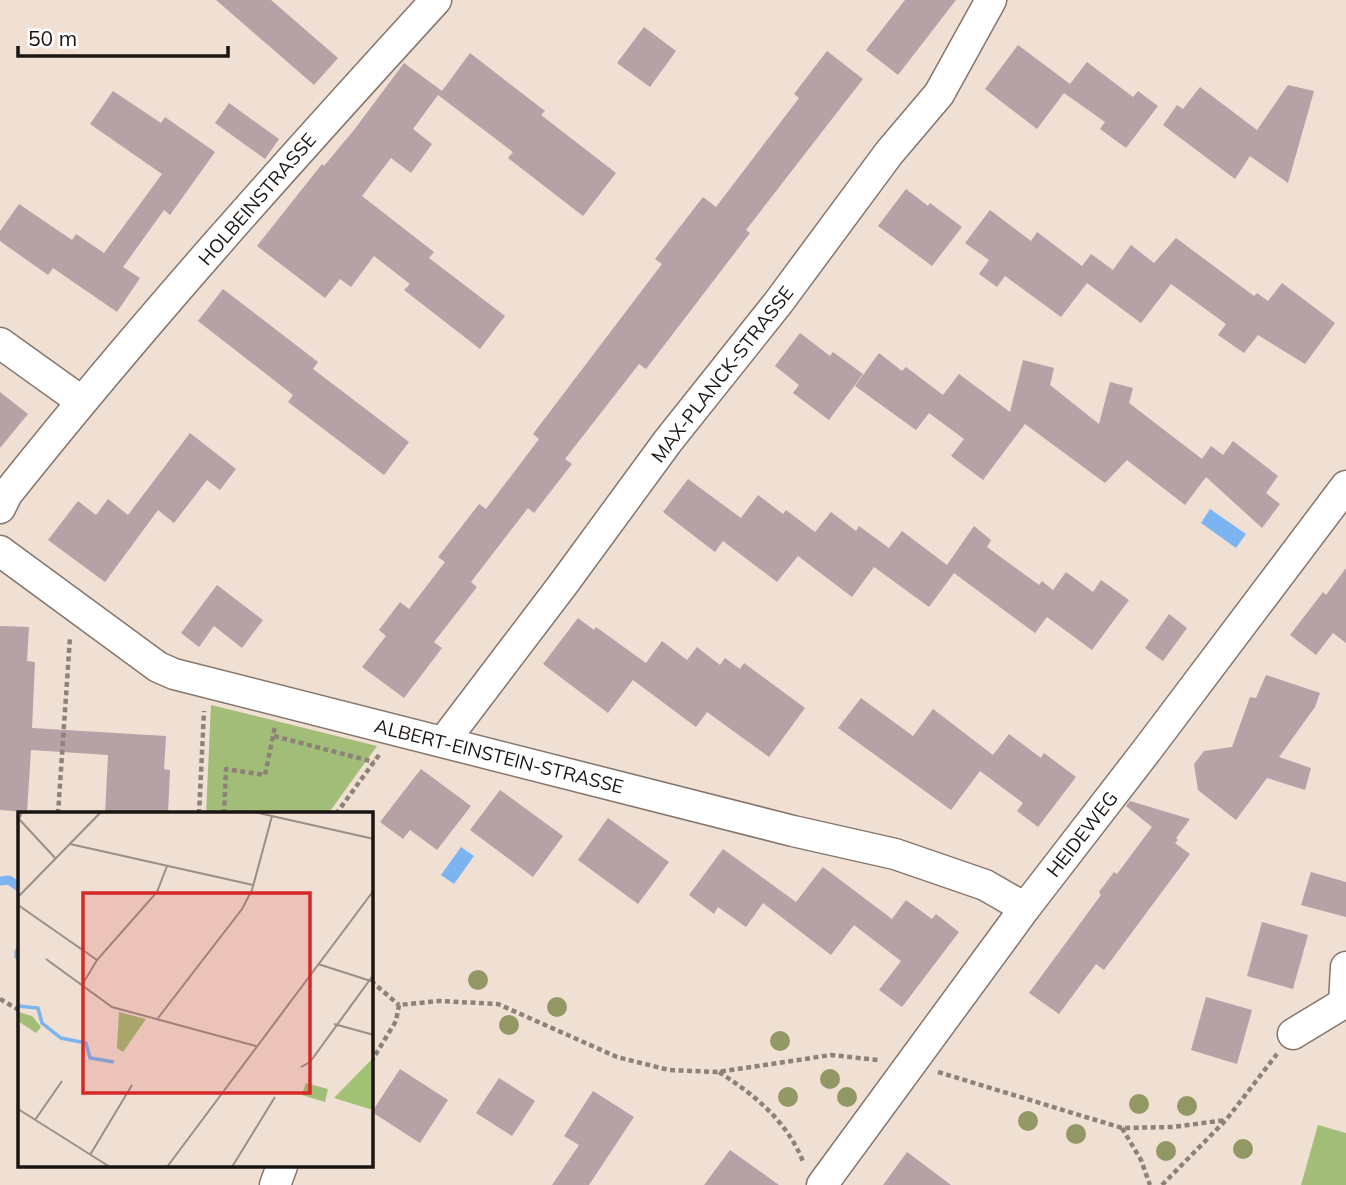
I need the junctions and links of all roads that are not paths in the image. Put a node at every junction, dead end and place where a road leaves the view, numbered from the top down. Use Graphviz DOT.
graph roads {
  1 [pos="436,0"];
  2 [pos="990,0"];
  3 [pos="0,343"];
  4 [pos="81,401"];
  5 [pos="1346,486"];
  6 [pos="0,508"];
  7 [pos="0,551"];
  8 [pos="444,741"];
  9 [pos="1025,908"];
  10 [pos="1346,967"];
  11 [pos="1293,1034"];
  12 [pos="281,1168"];
  13 [pos="815,1180"];
  14 [pos="275,1185"];
  1 -- 4 [label="street, HOLBEINSTRASSE"];
  2 -- 8 [label="street, MAX-PLANCK-STRASSE"];
  3 -- 4 [label="street"];
  4 -- 6 [label="street, HOLBEINSTRASSE"];
  5 -- 9 [label="street, HEIDEWEG"];
  7 -- 8 [label="street, ALBERT-EINSTEIN-STRASSE"];
  8 -- 9 [label="street, ALBERT-EINSTEIN-STRASSE"];
  9 -- 13 [label="street, HEIDEWEG"];
  10 -- 11 [label="street"];
  12 -- 14 [label="street"];
}
